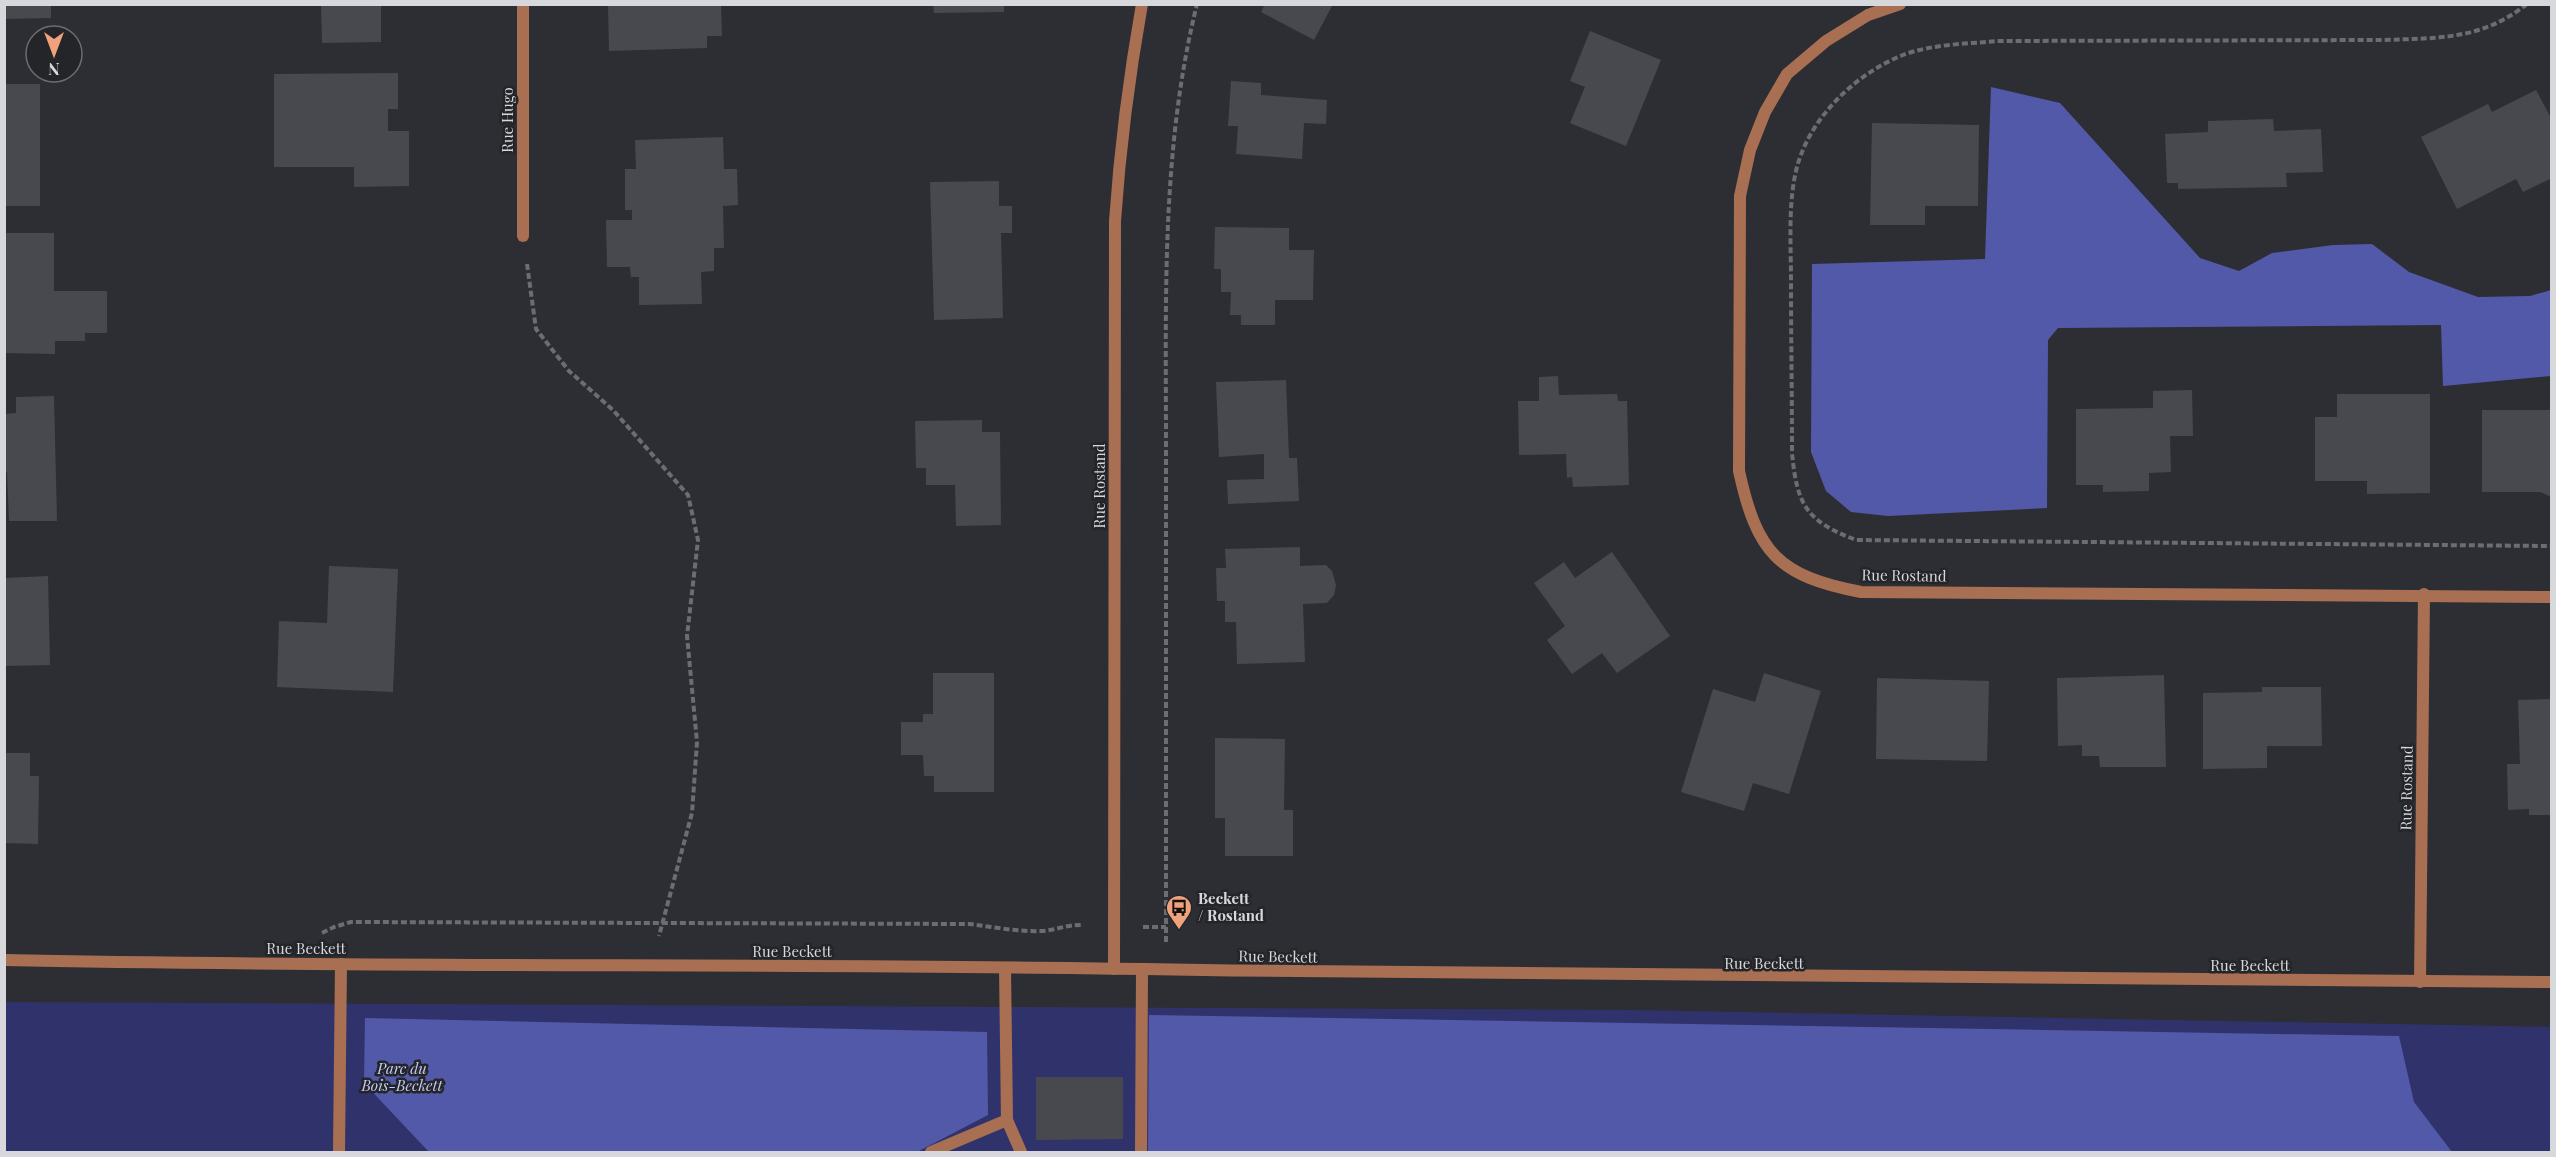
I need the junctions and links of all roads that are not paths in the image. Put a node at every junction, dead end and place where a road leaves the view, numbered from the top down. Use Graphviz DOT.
graph roads {
  1 [pos="523,4"];
  2 [pos="1142,4"];
  3 [pos="1899,4"];
  4 [pos="522,236"];
  5 [pos="2424,594"];
  6 [pos="2552,597"];
  7 [pos="4,960"];
  8 [pos="341,964"];
  9 [pos="1005,968"];
  10 [pos="1114,969"];
  11 [pos="1142,969"];
  12 [pos="2420,982"];
  13 [pos="2552,982"];
  14 [pos="1007,1120"];
  15 [pos="339,1152"];
  16 [pos="931,1152"];
  17 [pos="1021,1152"];
  18 [pos="1141,1152"];
  1 -- 4 [label="street, Rue Hugo"];
  2 -- 10 [label="street, Rue Rostand"];
  3 -- 5 [label="street, Rue Rostand"];
  5 -- 6 [label="street, Rue Rostand"];
  5 -- 12 [label="street, Rue Rostand"];
  7 -- 8 [label="street, Rue Beckett"];
  8 -- 9 [label="street, Rue Beckett"];
  8 -- 15 [label="street"];
  9 -- 10 [label="street, Rue Beckett"];
  9 -- 14 [label="street"];
  10 -- 11 [label="street, Rue Beckett"];
  11 -- 12 [label="street, Rue Beckett"];
  11 -- 18 [label="street"];
  12 -- 13 [label="street, Rue Beckett"];
  14 -- 16 [label="street"];
  14 -- 17 [label="street"];
}
